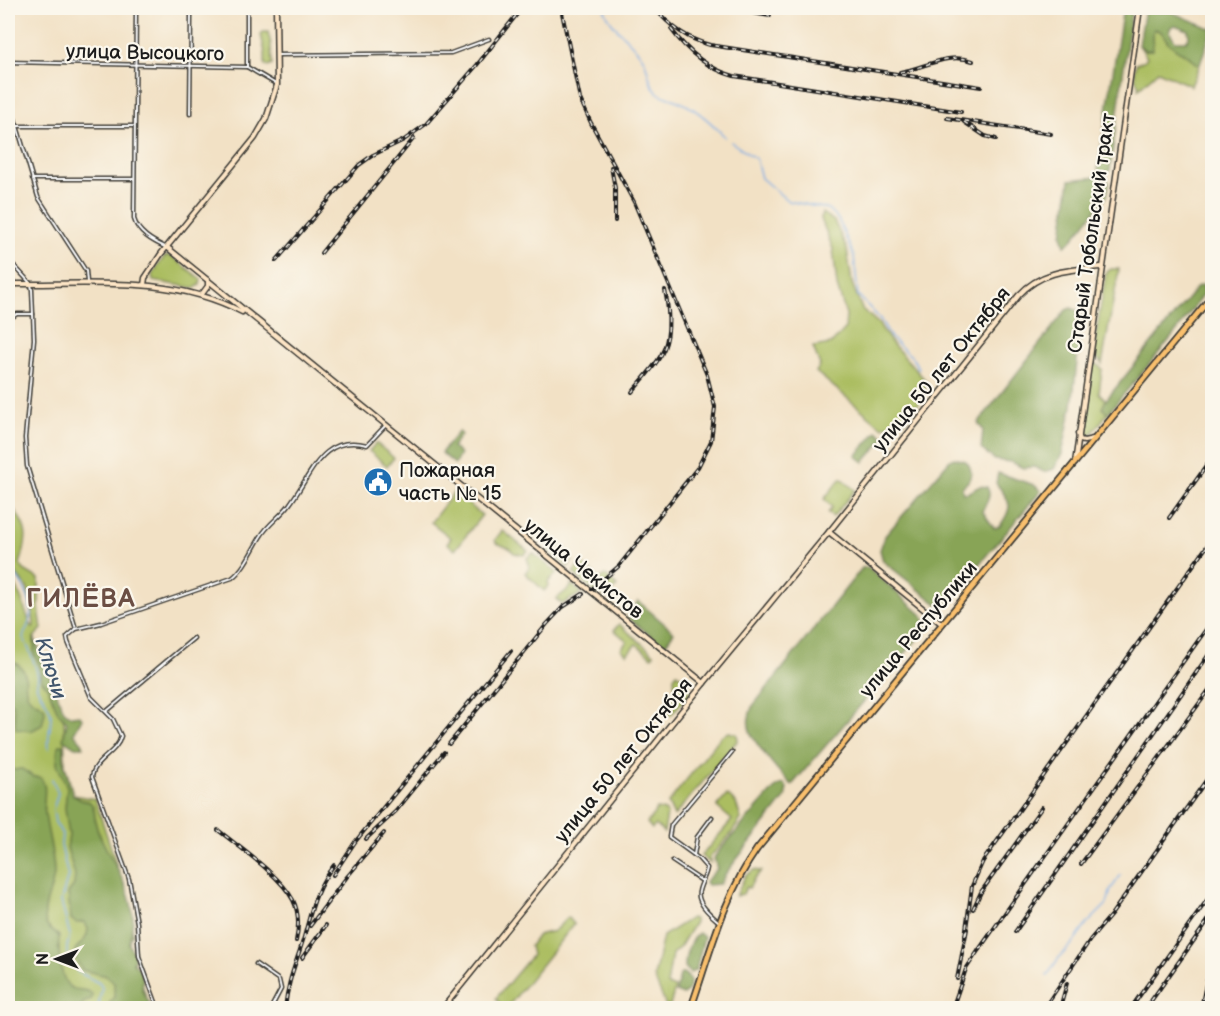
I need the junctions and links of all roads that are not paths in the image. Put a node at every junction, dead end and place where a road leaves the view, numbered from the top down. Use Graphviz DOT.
graph roads {
  1 [pos="8,8"];
  2 [pos="136,8"];
  3 [pos="247,8"];
  4 [pos="276,8"];
  5 [pos="1140,8"];
  6 [pos="191,15"];
  7 [pos="8,25"];
  8 [pos="489,39"];
  9 [pos="277,55"];
  10 [pos="8,61"];
  11 [pos="135,65"];
  12 [pos="191,66"];
  13 [pos="247,67"];
  14 [pos="277,85"];
  15 [pos="8,102"];
  16 [pos="11,105"];
  17 [pos="190,114"];
  18 [pos="16,126"];
  19 [pos="134,126"];
  20 [pos="32,178"];
  21 [pos="133,179"];
  22 [pos="168,248"];
  23 [pos="8,259"];
  24 [pos="1101,267"];
  25 [pos="208,281"];
  26 [pos="8,284"];
  27 [pos="31,284"];
  28 [pos="87,285"];
  29 [pos="144,285"];
  30 [pos="201,295"];
  31 [pos="1212,296"];
  32 [pos="33,314"];
  33 [pos="250,316"];
  34 [pos="8,320"];
  35 [pos="386,425"];
  36 [pos="1078,433"];
  37 [pos="1096,437"];
  38 [pos="1075,464"];
  39 [pos="829,532"];
  40 [pos="942,624"];
  41 [pos="76,629"];
  42 [pos="194,638"];
  43 [pos="704,683"];
  44 [pos="107,711"];
  45 [pos="732,752"];
  46 [pos="712,817"];
  47 [pos="694,855"];
  48 [pos="672,861"];
  49 [pos="702,881"];
  50 [pos="719,922"];
  51 [pos="256,964"];
  52 [pos="158,1008"];
  53 [pos="271,1008"];
  54 [pos="443,1008"];
  55 [pos="691,1008"];
  1 -- 7 [label="street"];
  2 -- 11 [label="street"];
  3 -- 13 [label="street"];
  4 -- 9 [label="main road"];
  5 -- 24 [label="main road, Старый Тобольский тракт"];
  6 -- 12 [label="street"];
  8 -- 9 [label="street"];
  9 -- 14 [label="main road"];
  10 -- 11 [label="street, улица Высоцкого"];
  10 -- 16 [label="street"];
  11 -- 12 [label="street, улица Высоцкого"];
  11 -- 19 [label="street"];
  12 -- 13 [label="street, улица Высоцкого"];
  12 -- 17 [label="street"];
  13 -- 14 [label="street, улица Высоцкого"];
  14 -- 22 [label="main road"];
  15 -- 16 [label="street"];
  16 -- 18 [label="street"];
  18 -- 19 [label="street"];
  18 -- 20 [label="street"];
  19 -- 21 [label="street"];
  20 -- 21 [label="street"];
  20 -- 28 [label="street"];
  21 -- 22 [label="street"];
  22 -- 25 [label="main road"];
  22 -- 29 [label="main road"];
  23 -- 27 [label="street"];
  24 -- 36 [label="main road, Старый Тобольский тракт"];
  24 -- 39 [label="main road, улица 50 лет Октября"];
  25 -- 30 [label="main road"];
  25 -- 33 [label="main road"];
  26 -- 27 [label="main road"];
  27 -- 28 [label="main road"];
  27 -- 32 [label="street"];
  28 -- 29 [label="main road"];
  29 -- 30 [label="main road"];
  30 -- 33 [label="main road"];
  31 -- 37 [label="main road, улица Республики"];
  32 -- 34 [label="street"];
  32 -- 41 [label="street"];
  33 -- 35 [label="main road, улица Чекистов"];
  35 -- 41 [label="street"];
  35 -- 43 [label="main road, улица Чекистов"];
  36 -- 37 [label="main road"];
  36 -- 38 [label="main road, Старый Тобольский тракт"];
  37 -- 38 [label="main road, улица Республики"];
  38 -- 40 [label="main road, улица Республики"];
  39 -- 40 [label="main road"];
  39 -- 43 [label="main road, улица 50 лет Октября"];
  40 -- 50 [label="main road, улица Республики"];
  41 -- 44 [label="street"];
  42 -- 44 [label="street"];
  43 -- 54 [label="main road, улица 50 лет Октября"];
  44 -- 52 [label="street"];
  45 -- 47 [label="street"];
  46 -- 47 [label="street"];
  47 -- 49 [label="street"];
  48 -- 49 [label="street"];
  49 -- 50 [label="street"];
  50 -- 55 [label="main road, улица Республики"];
  51 -- 53 [label="street"];
}
